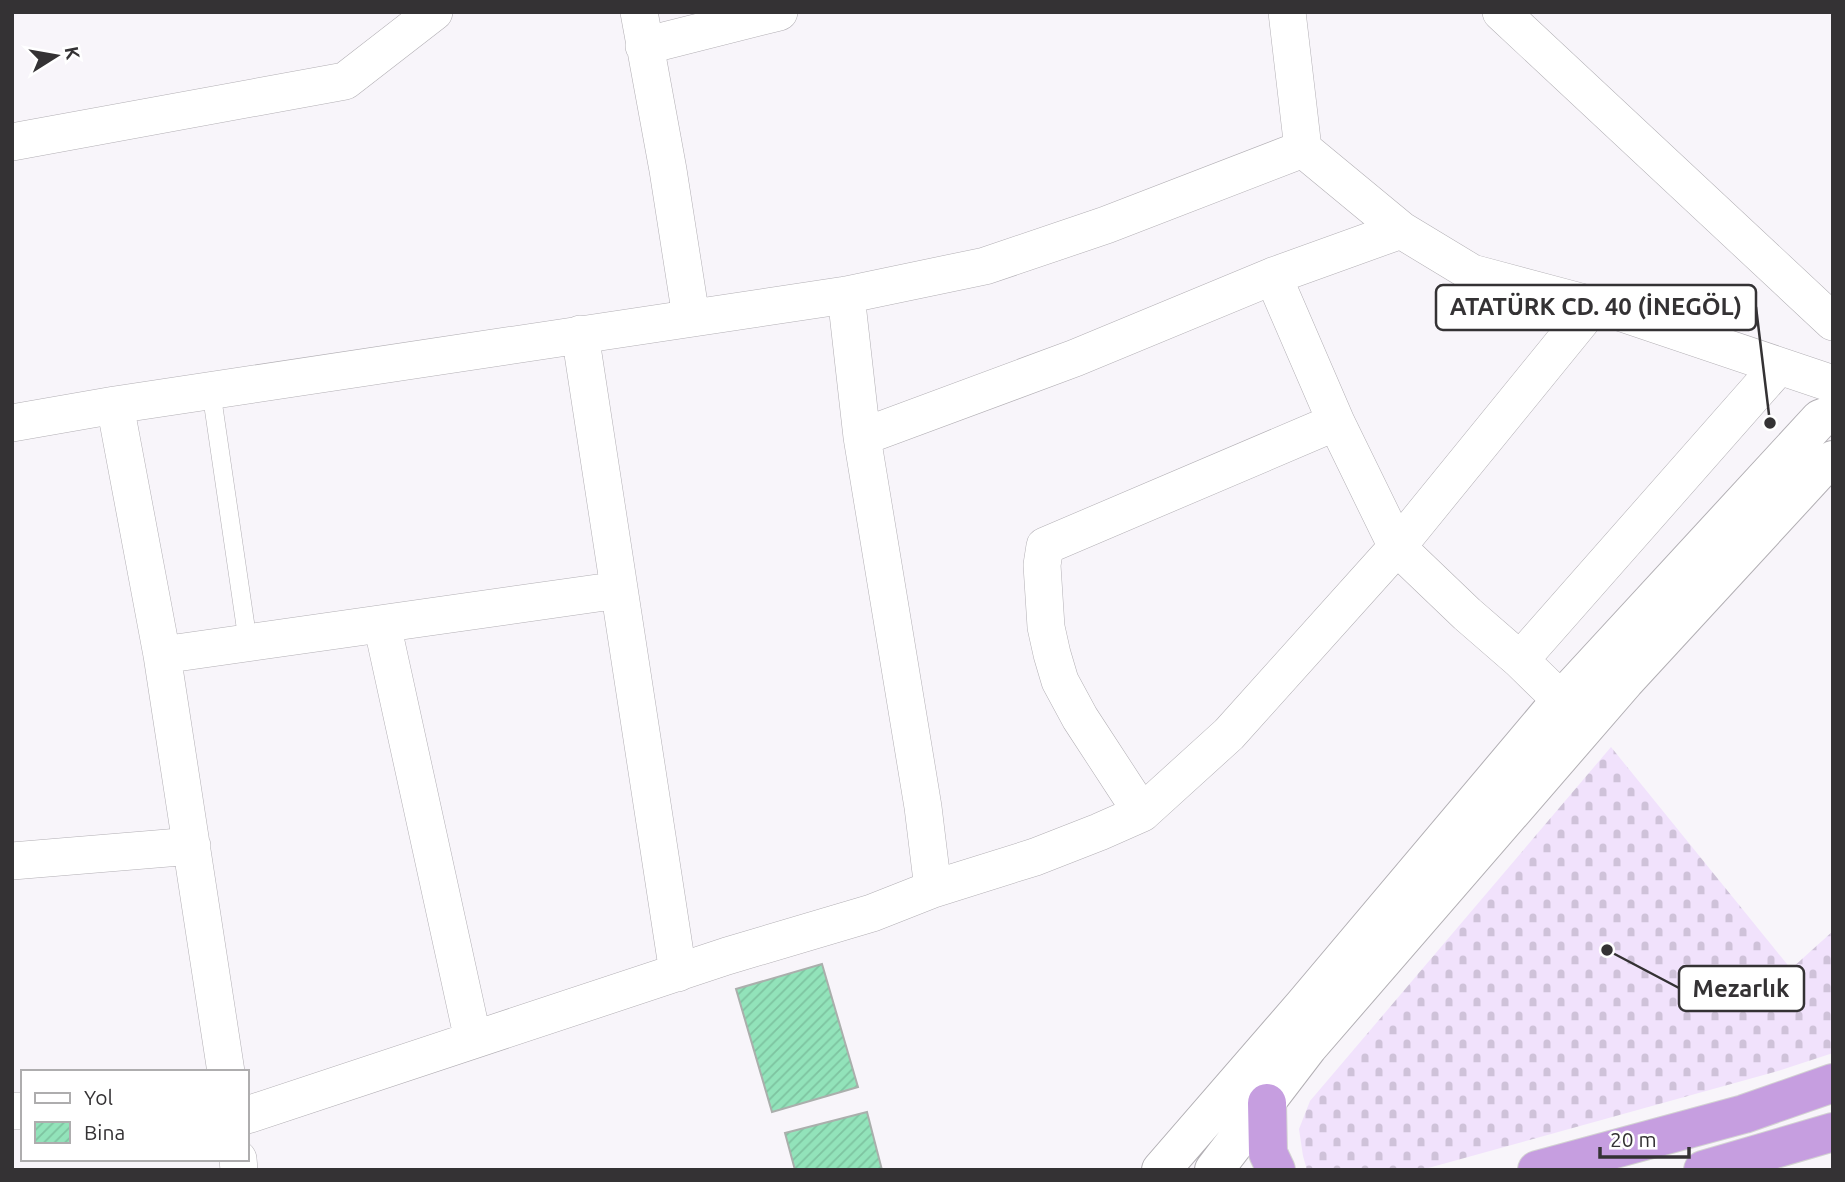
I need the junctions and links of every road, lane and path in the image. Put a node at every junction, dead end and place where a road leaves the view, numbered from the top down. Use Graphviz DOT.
graph roads {
  1 [pos="434,12"];
  2 [pos="779,12"];
  3 [pos="1287,12"];
  4 [pos="1501,12"];
  5 [pos="641,29"];
  6 [pos="12,142"];
  7 [pos="1303,149"];
  8 [pos="1401,230"];
  9 [pos="1273,276"];
  10 [pos="846,295"];
  11 [pos="1593,306"];
  12 [pos="691,317"];
  13 [pos="1833,322"];
  14 [pos="580,334"];
  15 [pos="1779,366"];
  16 [pos="1833,384"];
  17 [pos="211,390"];
  18 [pos="115,405"];
  19 [pos="1833,414"];
  20 [pos="1336,422"];
  21 [pos="12,423"];
  22 [pos="862,437"];
  23 [pos="1833,460"];
  24 [pos="1397,547"];
  25 [pos="619,590"];
  26 [pos="382,624"];
  27 [pos="248,643"];
  28 [pos="162,655"];
  29 [pos="1520,660"];
  30 [pos="1561,700"];
  31 [pos="1142,813"];
  32 [pos="192,846"];
  33 [pos="12,860"];
  34 [pos="933,889"];
  35 [pos="678,973"];
  36 [pos="473,1040"];
  37 [pos="226,1070"];
  38 [pos="1833,1083"];
  39 [pos="1267,1103"];
  40 [pos="248,1115"];
  41 [pos="1833,1132"];
  42 [pos="1161,1170"];
  43 [pos="1214,1170"];
  44 [pos="1276,1170"];
  45 [pos="1537,1170"];
  46 [pos="1703,1170"];
  1 -- 6 [label="street"];
  2 -- 5 [label="street"];
  3 -- 7 [label="street"];
  4 -- 13 [label="street"];
  5 -- 12 [label="street"];
  7 -- 8 [label="street"];
  7 -- 10 [label="street"];
  8 -- 9 [label="street"];
  8 -- 11 [label="street"];
  9 -- 20 [label="street"];
  9 -- 22 [label="street"];
  10 -- 12 [label="street"];
  10 -- 22 [label="street"];
  11 -- 15 [label="street"];
  11 -- 24 [label="street"];
  12 -- 14 [label="street"];
  14 -- 17 [label="street"];
  14 -- 25 [label="street"];
  15 -- 16 [label="street"];
  15 -- 29 [label="street"];
  17 -- 18 [label="street"];
  17 -- 27 [label="lane"];
  18 -- 21 [label="street"];
  18 -- 28 [label="street"];
  19 -- 30 [label="street"];
  20 -- 24 [label="street"];
  20 -- 31 [label="street"];
  22 -- 34 [label="street"];
  23 -- 39 [label="street"];
  24 -- 29 [label="street"];
  24 -- 31 [label="street"];
  25 -- 26 [label="street"];
  25 -- 35 [label="street"];
  26 -- 27 [label="street"];
  26 -- 36 [label="street"];
  27 -- 28 [label="street"];
  28 -- 32 [label="street"];
  29 -- 30 [label="street"];
  30 -- 42 [label="street"];
  31 -- 34 [label="street"];
  32 -- 33 [label="street"];
  32 -- 37 [label="street"];
  34 -- 35 [label="street"];
  35 -- 36 [label="street"];
  36 -- 40 [label="street"];
  38 -- 45 [label="highway"];
  39 -- 43 [label="street"];
  39 -- 44 [label="highway"];
  41 -- 46 [label="highway"];
}
